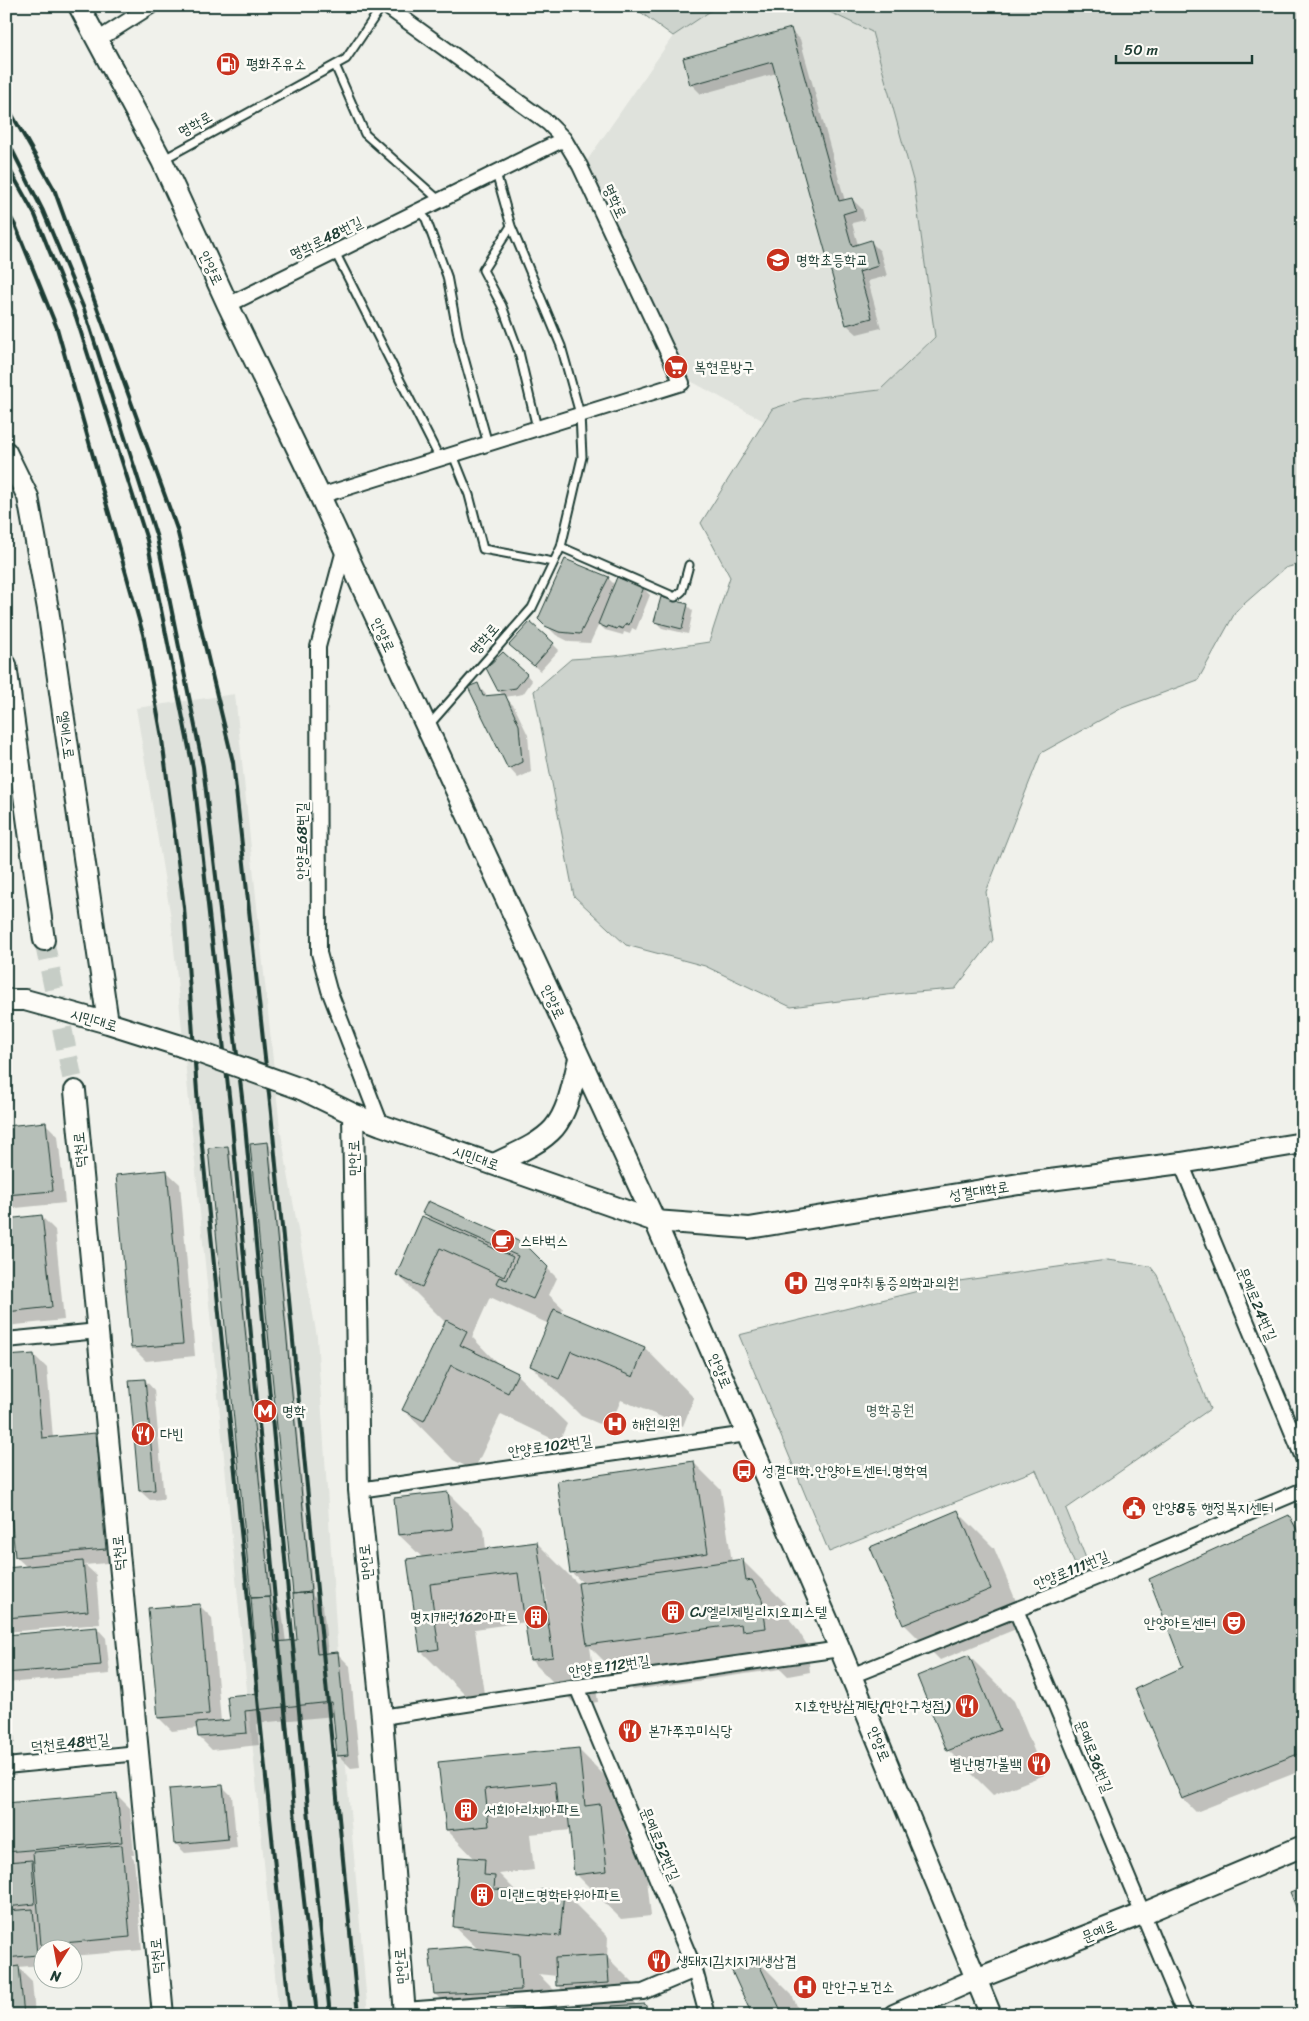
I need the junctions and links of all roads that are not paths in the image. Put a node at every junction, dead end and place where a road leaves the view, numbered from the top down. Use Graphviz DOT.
graph roads {
  1 [pos="80,6"];
  2 [pos="151,6"];
  3 [pos="382,6"];
  4 [pos="386,6"];
  5 [pos="99,40"];
  6 [pos="336,65"];
  7 [pos="564,139"];
  8 [pos="162,161"];
  9 [pos="496,173"];
  10 [pos="439,200"];
  11 [pos="419,211"];
  12 [pos="512,226"];
  13 [pos="336,252"];
  14 [pos="228,305"];
  15 [pos="580,414"];
  16 [pos="537,428"];
  17 [pos="488,444"];
  18 [pos="6,452"];
  19 [pos="447,457"];
  20 [pos="320,496"];
  21 [pos="561,547"];
  22 [pos="344,550"];
  23 [pos="553,562"];
  24 [pos="689,565"];
  25 [pos="6,665"];
  26 [pos="9,709"];
  27 [pos="426,728"];
  28 [pos="44,940"];
  29 [pos="6,1000"];
  30 [pos="108,1023"];
  31 [pos="579,1058"];
  32 [pos="75,1091"];
  33 [pos="353,1114"];
  34 [pos="381,1125"];
  35 [pos="1303,1144"];
  36 [pos="1181,1163"];
  37 [pos="494,1164"];
  38 [pos="655,1221"];
  39 [pos="98,1331"];
  40 [pos="6,1340"];
  41 [pos="747,1434"];
  42 [pos="1303,1458"];
  43 [pos="359,1490"];
  44 [pos="1303,1490"];
  45 [pos="1016,1610"];
  46 [pos="840,1649"];
  47 [pos="851,1676"];
  48 [pos="577,1687"];
  49 [pos="382,1717"];
  50 [pos="138,1753"];
  51 [pos="6,1766"];
  52 [pos="1303,1846"];
  53 [pos="1142,1914"];
  54 [pos="695,1970"];
  55 [pos="976,1979"];
  56 [pos="405,2012"];
  57 [pos="163,2015"];
  58 [pos="708,2015"];
  59 [pos="894,2015"];
  60 [pos="991,2015"];
  61 [pos="1185,2015"];
  1 -- 5 [label="street, 안양로"];
  2 -- 5 [label="street"];
  3 -- 6 [label="lane, 명학로"];
  4 -- 7 [label="street, 명학로"];
  5 -- 8 [label="street, 안양로"];
  6 -- 8 [label="lane, 명학로"];
  6 -- 10 [label="lane"];
  7 -- 9 [label="street, 명학로48번길"];
  7 -- 15 [label="street, 명학로"];
  8 -- 14 [label="street, 안양로"];
  9 -- 10 [label="street, 명학로48번길"];
  9 -- 12 [label="lane, 명학로"];
  10 -- 11 [label="street, 명학로48번길"];
  11 -- 13 [label="street, 명학로48번길"];
  11 -- 17 [label="lane"];
  12 -- 15 [label="lane, 명학로"];
  12 -- 16 [label="lane"];
  13 -- 14 [label="street, 명학로48번길"];
  13 -- 19 [label="lane"];
  14 -- 20 [label="street, 안양로"];
  15 -- 16 [label="street, 명학로"];
  15 -- 21 [label="lane, 명학로"];
  16 -- 17 [label="street, 명학로"];
  17 -- 19 [label="street, 명학로"];
  18 -- 30 [label="street, 엘에스로"];
  19 -- 20 [label="street, 명학로"];
  19 -- 23 [label="lane"];
  20 -- 22 [label="street, 안양로"];
  21 -- 23 [label="lane, 명학로"];
  21 -- 24 [label="lane"];
  22 -- 27 [label="street, 안양로"];
  22 -- 34 [label="street, 안양로68번길"];
  23 -- 27 [label="lane, 명학로"];
  25 -- 26 [label="street"];
  26 -- 28 [label="street"];
  27 -- 31 [label="street, 안양로"];
  29 -- 30 [label="street, 시민대로"];
  30 -- 33 [label="street, 시민대로, bridge"];
  31 -- 37 [label="street"];
  31 -- 38 [label="street, 안양로"];
  32 -- 39 [label="street, 덕천로"];
  33 -- 34 [label="street, 시민대로"];
  33 -- 43 [label="street, 만안로"];
  34 -- 37 [label="street, 시민대로"];
  35 -- 36 [label="street, 성결대학로"];
  36 -- 38 [label="street, 성결대학로"];
  36 -- 42 [label="street, 문예로24번길"];
  37 -- 38 [label="street, 시민대로"];
  38 -- 41 [label="street, 안양로"];
  39 -- 40 [label="street"];
  39 -- 50 [label="street, 덕천로"];
  41 -- 43 [label="street, 안양로102번길"];
  41 -- 46 [label="street, 안양로"];
  43 -- 49 [label="street, 만안로"];
  44 -- 45 [label="street, 안양로111번길"];
  45 -- 47 [label="street, 안양로111번길"];
  45 -- 53 [label="street, 문예로36번길"];
  46 -- 47 [label="street, 안양로"];
  46 -- 48 [label="street, 안양로112번길"];
  47 -- 55 [label="street, 안양로"];
  48 -- 49 [label="street, 안양로112번길"];
  48 -- 54 [label="street, 문예로52번길"];
  49 -- 56 [label="street, 만안로"];
  50 -- 51 [label="street, 덕천로48번길"];
  50 -- 57 [label="street, 덕천로"];
  52 -- 53 [label="street, 문예로"];
  53 -- 55 [label="street, 문예로"];
  53 -- 61 [label="street, 문예로36번길"];
  54 -- 56 [label="street, 만안로"];
  54 -- 58 [label="street, 문예로52번길"];
  55 -- 59 [label="street, 문예로"];
  55 -- 60 [label="street, 안양로"];
}
